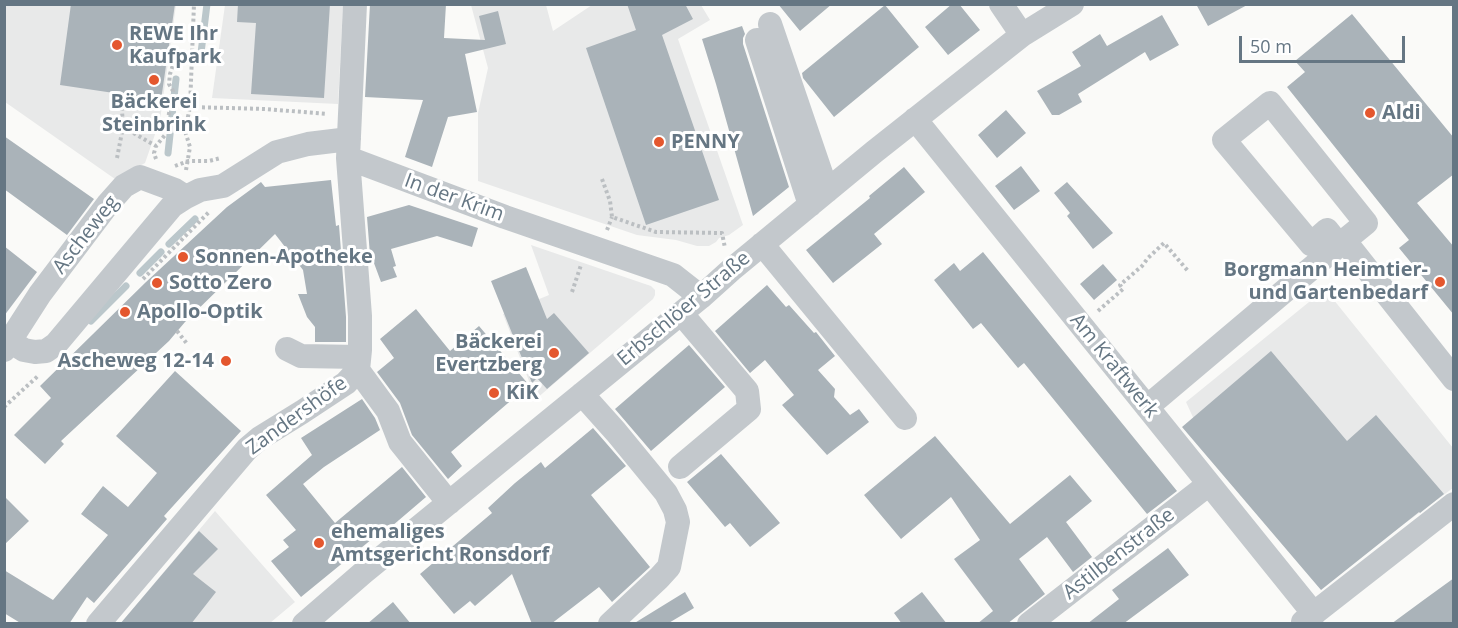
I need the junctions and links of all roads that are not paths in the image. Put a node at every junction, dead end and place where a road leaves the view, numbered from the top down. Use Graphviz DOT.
graph roads {
  1 [pos="355,4"];
  2 [pos="1001,4"];
  3 [pos="1072,4"];
  4 [pos="764,32"];
  5 [pos="1022,35"];
  6 [pos="915,119"];
  7 [pos="349,137"];
  8 [pos="190,195"];
  9 [pos="818,198"];
  10 [pos="1342,243"];
  11 [pos="762,244"];
  12 [pos="701,297"];
  13 [pos="681,313"];
  14 [pos="8,346"];
  15 [pos="359,359"];
  16 [pos="1454,380"];
  17 [pos="582,394"];
  18 [pos="1147,407"];
  19 [pos="905,418"];
  20 [pos="680,467"];
  21 [pos="1209,484"];
  22 [pos="449,503"];
  23 [pos="1454,504"];
  24 [pos="1307,619"];
  25 [pos="98,624"];
  26 [pos="304,624"];
  27 [pos="610,624"];
  28 [pos="1029,624"];
  1 -- 7 [label="street"];
  2 -- 5 [label="street"];
  3 -- 5 [label="street, Erbschlöer Straße"];
  4 -- 9 [label="street"];
  5 -- 6 [label="street, Erbschlöer Straße"];
  6 -- 9 [label="street, Erbschlöer Straße"];
  6 -- 18 [label="street, Am Kraftwerk"];
  7 -- 8 [label="street, Ascheweg"];
  7 -- 12 [label="street, In der Krim"];
  7 -- 15 [label="street"];
  8 -- 14 [label="street, Ascheweg"];
  8 -- 14 [label="street, Ascheweg"];
  9 -- 11 [label="street, Erbschlöer Straße"];
  10 -- 10 [label="street"];
  10 -- 16 [label="street"];
  10 -- 18 [label="street"];
  11 -- 12 [label="street, Erbschlöer Straße"];
  11 -- 19 [label="street"];
  12 -- 13 [label="street, Erbschlöer Straße"];
  13 -- 17 [label="street, Erbschlöer Straße"];
  13 -- 20 [label="street"];
  15 -- 22 [label="street"];
  15 -- 25 [label="street, Zandershöfe"];
  17 -- 22 [label="street, Erbschlöer Straße"];
  17 -- 27 [label="street"];
  18 -- 21 [label="street, Am Kraftwerk"];
  21 -- 24 [label="street, Am Kraftwerk"];
  21 -- 28 [label="street, Astilbenstraße"];
  22 -- 26 [label="street, Erbschlöer Straße"];
  23 -- 24 [label="street"];
}
